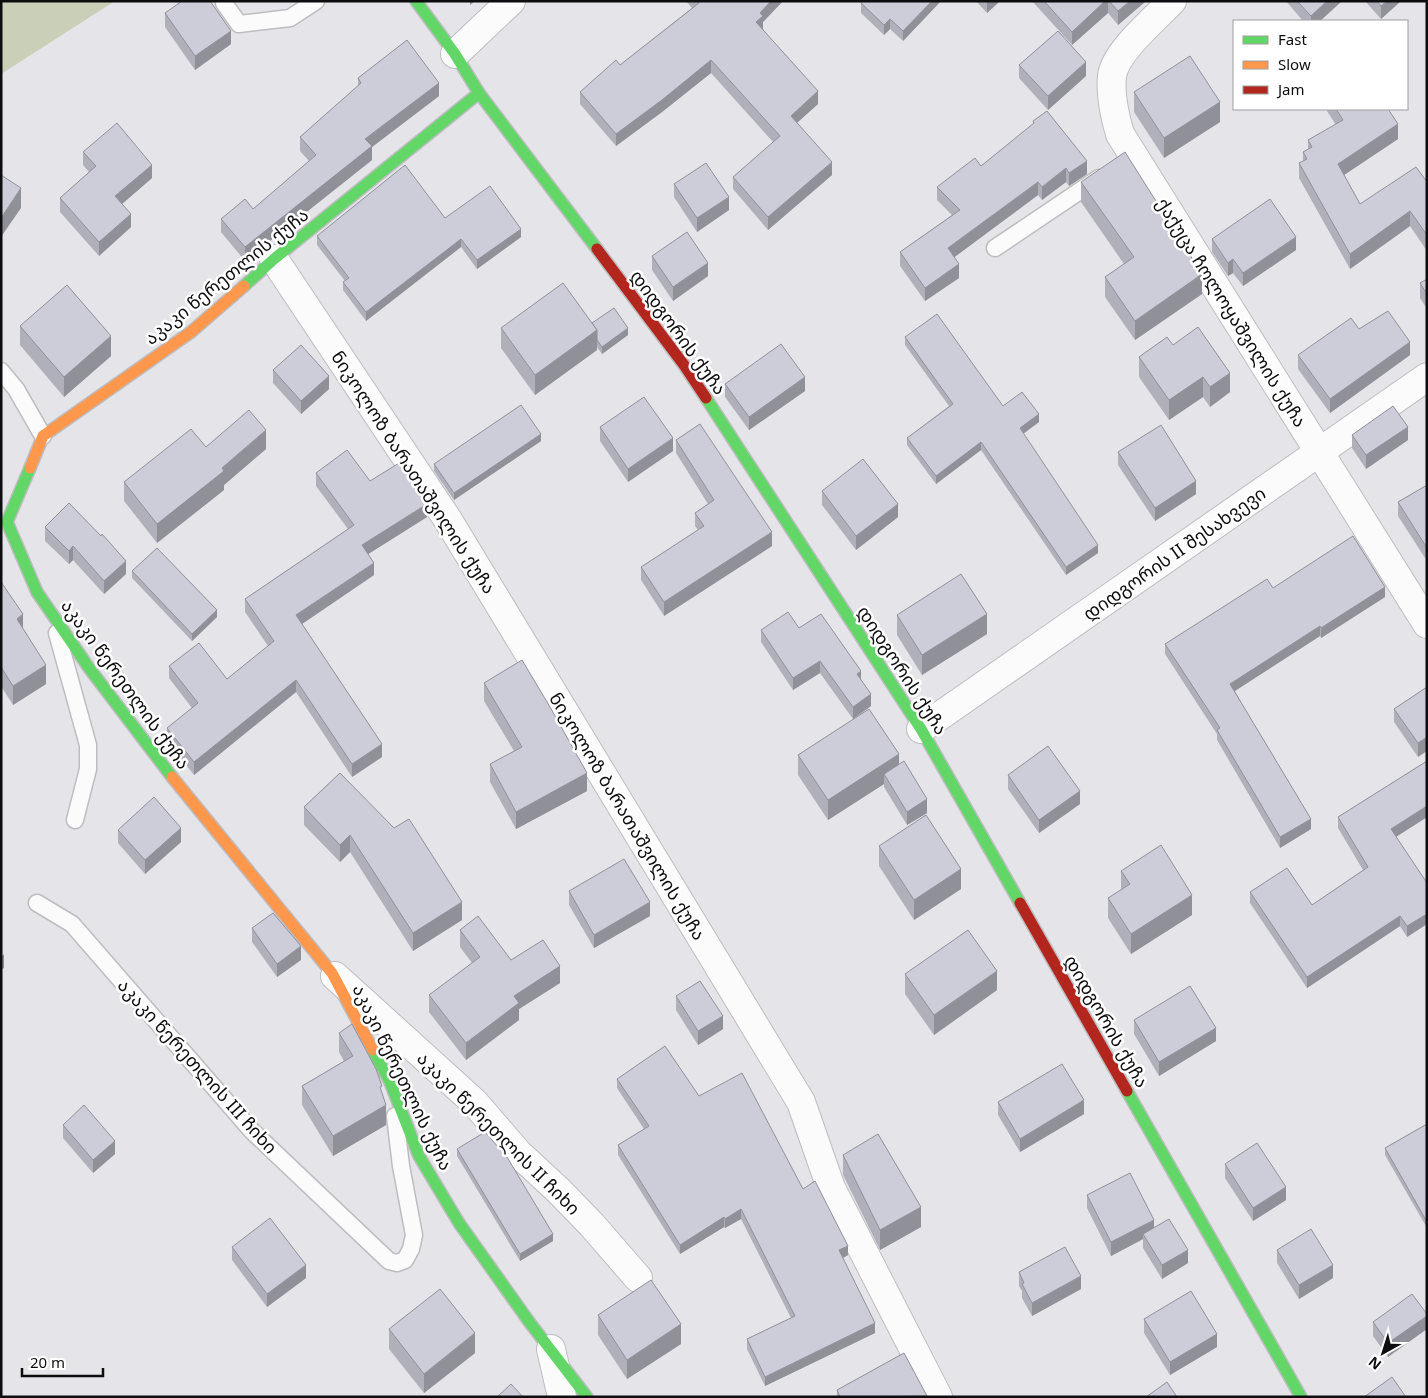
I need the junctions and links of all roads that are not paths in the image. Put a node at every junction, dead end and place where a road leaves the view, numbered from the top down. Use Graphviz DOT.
graph roads {
  1 [pos="316,1"];
  2 [pos="416,1"];
  3 [pos="511,1"];
  4 [pos="1172,1"];
  5 [pos="224,3"];
  6 [pos="455,54"];
  7 [pos="479,93"];
  8 [pos="1120,164"];
  9 [pos="995,248"];
  10 [pos="274,259"];
  11 [pos="1,370"];
  12 [pos="1427,378"];
  13 [pos="43,436"];
  14 [pos="1320,451"];
  15 [pos="4,522"];
  16 [pos="51,612"];
  17 [pos="1427,624"];
  18 [pos="921,729"];
  19 [pos="75,820"];
  20 [pos="37,903"];
  21 [pos="332,974"];
  22 [pos="390,1082"];
  23 [pos="638,1278"];
  24 [pos="551,1349"];
  25 [pos="562,1397"];
  26 [pos="587,1397"];
  27 [pos="938,1397"];
  28 [pos="1301,1397"];
  1 -- 5 [label="lane"];
  2 -- 6 [label="street, დიდგორის ქუჩა"];
  3 -- 6 [label="street"];
  4 -- 8 [label="street, ქაქუცა ჩოლოყაშვილის ქუჩა"];
  6 -- 7 [label="street, დიდგორის ქუჩა"];
  7 -- 10 [label="street, აკაკი წერეთლის ქუჩა"];
  7 -- 18 [label="street, დიდგორის ქუჩა"];
  8 -- 9 [label="lane"];
  8 -- 14 [label="street, ქაქუცა ჩოლოყაშვილის ქუჩა"];
  10 -- 13 [label="street, აკაკი წერეთლის ქუჩა"];
  10 -- 27 [label="street, ნიკოლოზ ბარათაშვილის ქუჩა"];
  11 -- 13 [label="lane"];
  12 -- 14 [label="street, დიდგორის II შესახვევი"];
  13 -- 15 [label="street, აკაკი წერეთლის ქუჩა"];
  14 -- 17 [label="street, ქაქუცა ჩოლოყაშვილის ქუჩა"];
  14 -- 18 [label="street, დიდგორის II შესახვევი"];
  15 -- 16 [label="street, აკაკი წერეთლის ქუჩა"];
  16 -- 19 [label="lane"];
  16 -- 21 [label="street, აკაკი წერეთლის ქუჩა"];
  18 -- 28 [label="street, დიდგორის ქუჩა"];
  20 -- 22 [label="lane, აკაკი წერეთლის III ჩიხი"];
  21 -- 22 [label="street, აკაკი წერეთლის ქუჩა"];
  21 -- 23 [label="street, აკაკი წერეთლის II ჩიხი"];
  22 -- 24 [label="street, აკაკი წერეთლის ქუჩა"];
  24 -- 25 [label="street"];
  24 -- 26 [label="street, აკაკი წერეთლის ქუჩა"];
}
